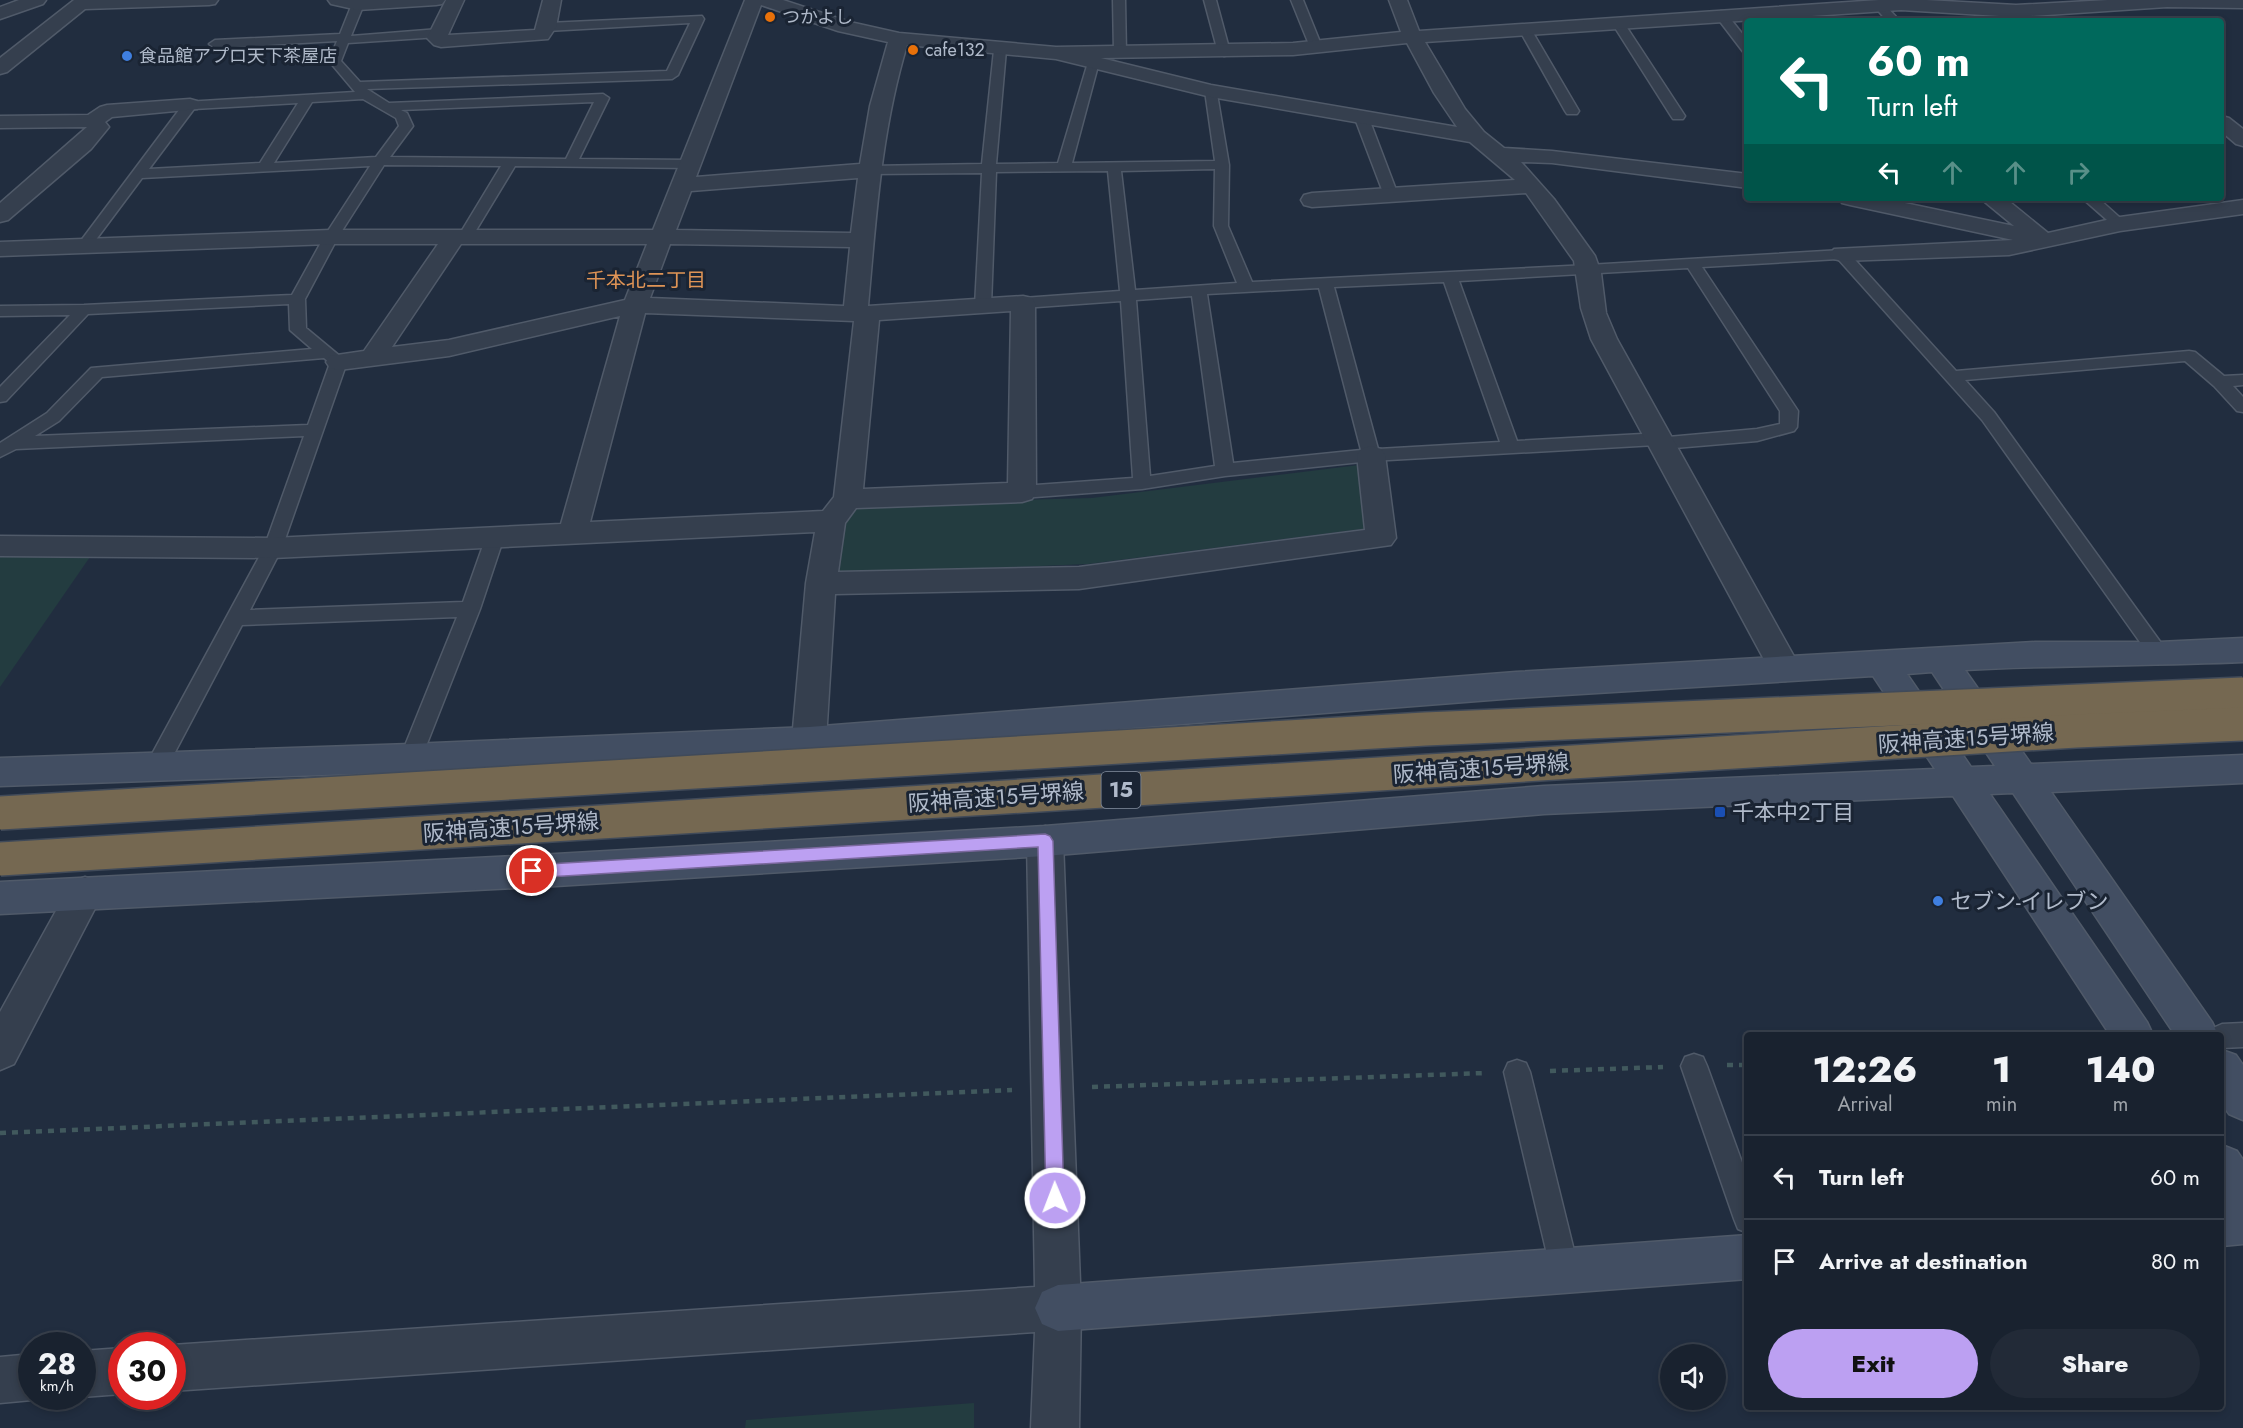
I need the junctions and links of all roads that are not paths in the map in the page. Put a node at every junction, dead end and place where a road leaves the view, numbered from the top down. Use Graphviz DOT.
graph roads {
  1 [pos="37,0"];
  2 [pos="209,0"];
  3 [pos="337,0"];
  4 [pos="429,0"];
  5 [pos="436,0"];
  6 [pos="455,0"];
  7 [pos="552,0"];
  8 [pos="754,0"];
  9 [pos="765,0"];
  10 [pos="1119,0"];
  11 [pos="1210,0"];
  12 [pos="1297,0"];
  13 [pos="1398,0"];
  14 [pos="1695,0"];
  15 [pos="82,2"];
  16 [pos="2243,3"];
  17 [pos="358,4"];
  18 [pos="2083,4"];
  19 [pos="1880,6"];
  20 [pos="0,13"];
  21 [pos="1715,16"];
  22 [pos="1812,16"];
  23 [pos="1891,18"];
  24 [pos="2099,18"];
  25 [pos="1618,23"];
  26 [pos="547,27"];
  27 [pos="1526,31"];
  28 [pos="439,33"];
  29 [pos="10,36"];
  30 [pos="40,36"];
  31 [pos="1413,37"];
  32 [pos="344,39"];
  33 [pos="899,39"];
  34 [pos="216,44"];
  35 [pos="1744,46"];
  36 [pos="1316,47"];
  37 [pos="1000,50"];
  38 [pos="1224,52"];
  39 [pos="1056,53"];
  40 [pos="1120,53"];
  41 [pos="1093,62"];
  42 [pos="0,68"];
  43 [pos="361,90"];
  44 [pos="1211,91"];
  45 [pos="306,99"];
  46 [pos="190,105"];
  47 [pos="387,108"];
  48 [pos="1572,111"];
  49 [pos="1361,116"];
  50 [pos="1678,116"];
  51 [pos="93,121"];
  52 [pos="9,122"];
  53 [pos="2224,124"];
  54 [pos="0,137"];
  55 [pos="1478,137"];
  56 [pos="2243,140"];
  57 [pos="1498,154"];
  58 [pos="380,161"];
  59 [pos="511,162"];
  60 [pos="570,164"];
  61 [pos="1222,165"];
  62 [pos="1065,166"];
  63 [pos="1114,166"];
  64 [pos="989,167"];
  65 [pos="264,168"];
  66 [pos="870,170"];
  67 [pos="140,174"];
  68 [pos="686,174"];
  69 [pos="1744,181"];
  70 [pos="1531,186"];
  71 [pos="1391,195"];
  72 [pos="1312,200"];
  73 [pos="1864,201"];
  74 [pos="1995,201"];
  75 [pos="2093,201"];
  76 [pos="2243,207"];
  77 [pos="0,215"];
  78 [pos="2120,224"];
  79 [pos="331,237"];
  80 [pos="460,237"];
  81 [pos="662,237"];
  82 [pos="863,240"];
  83 [pos="2045,240"];
  84 [pos="84,246"];
  85 [pos="0,249"];
  86 [pos="1842,254"];
  87 [pos="1692,263"];
  88 [pos="1588,270"];
  89 [pos="1450,277"];
  90 [pos="1325,283"];
  91 [pos="1246,287"];
  92 [pos="1199,290"];
  93 [pos="1128,295"];
  94 [pos="297,299"];
  95 [pos="1023,303"];
  96 [pos="635,305"];
  97 [pos="983,306"];
  98 [pos="84,310"];
  99 [pos="0,311"];
  100 [pos="861,314"];
  101 [pos="333,357"];
  102 [pos="373,357"];
  103 [pos="1952,376"];
  104 [pos="2243,380"];
  105 [pos="2220,382"];
  106 [pos="0,397"];
  107 [pos="2243,407"];
  108 [pos="314,430"];
  109 [pos="1662,441"];
  110 [pos="6,447"];
  111 [pos="1511,448"];
  112 [pos="1371,455"];
  113 [pos="1225,470"];
  114 [pos="1142,483"];
  115 [pos="1022,492"];
  116 [pos="840,510"];
  117 [pos="573,533"];
  118 [pos="495,537"];
  119 [pos="0,546"];
  120 [pos="273,548"];
  121 [pos="821,583"];
  122 [pos="470,609"];
  123 [pos="236,618"];
  124 [pos="2243,650"];
  125 [pos="2159,654"];
  126 [pos="1941,660"];
  127 [pos="1882,663"];
  128 [pos="1785,669"];
  129 [pos="2243,694"];
  130 [pos="2243,724"];
  131 [pos="808,740"];
  132 [pos="411,758"];
  133 [pos="156,767"];
  134 [pos="2243,769"];
  135 [pos="0,772"];
  136 [pos="2022,779"];
  137 [pos="1963,782"];
  138 [pos="0,813"];
  139 [pos="1045,841"];
  140 [pos="0,859"];
  141 [pos="85,893"];
  142 [pos="0,897"];
  143 [pos="2131,1032"];
  144 [pos="2196,1032"];
  145 [pos="2243,1035"];
  146 [pos="2224,1036"];
  147 [pos="0,1052"];
  148 [pos="1694,1066"];
  149 [pos="1518,1072"];
  150 [pos="2224,1072"];
  151 [pos="2243,1100"];
  152 [pos="2224,1169"];
  153 [pos="2243,1198"];
  154 [pos="1744,1208"];
  155 [pos="2243,1222"];
  156 [pos="2224,1224"];
  157 [pos="1744,1257"];
  158 [pos="1566,1271"];
  159 [pos="1058,1308"];
  160 [pos="186,1367"];
  161 [pos="18,1378"];
  162 [pos="0,1380"];
  163 [pos="1055,1428"];
  1 -- 20 [label="street"];
  2 -- 15 [label="street"];
  3 -- 17 [label="street"];
  4 -- 5 [label="street"];
  4 -- 17 [label="street"];
  6 -- 28 [label="street"];
  7 -- 26 [label="street"];
  8 -- 68 [label="street"];
  9 -- 33 [label="street"];
  10 -- 40 [label="lane"];
  11 -- 38 [label="lane"];
  12 -- 36 [label="lane"];
  13 -- 31 [label="street"];
  14 -- 21 [label="street"];
  15 -- 30 [label="street"];
  16 -- 18 [label="street"];
  17 -- 32 [label="lane"];
  18 -- 19 [label="street"];
  18 -- 24 [label="street"];
  19 -- 22 [label="street"];
  19 -- 23 [label="lane"];
  21 -- 22 [label="street"];
  21 -- 25 [label="street"];
  21 -- 35 [label="lane"];
  25 -- 27 [label="street"];
  25 -- 50 [label="lane"];
  26 -- 28 [label="street"];
  26 -- 43 [label="lane"];
  27 -- 31 [label="street"];
  27 -- 48 [label="lane"];
  28 -- 32 [label="lane"];
  29 -- 30 [label="street"];
  30 -- 42 [label="street"];
  31 -- 36 [label="street"];
  31 -- 55 [label="street"];
  32 -- 34 [label="lane"];
  32 -- 43 [label="lane"];
  33 -- 37 [label="street"];
  33 -- 66 [label="street"];
  36 -- 38 [label="street"];
  37 -- 39 [label="street"];
  37 -- 64 [label="lane"];
  38 -- 40 [label="street"];
  39 -- 40 [label="street"];
  39 -- 41 [label="street"];
  41 -- 44 [label="street"];
  41 -- 62 [label="lane"];
  43 -- 45 [label="lane"];
  43 -- 47 [label="lane"];
  44 -- 49 [label="street"];
  44 -- 61 [label="lane"];
  45 -- 46 [label="lane"];
  45 -- 65 [label="lane"];
  46 -- 51 [label="street"];
  46 -- 67 [label="lane"];
  47 -- 58 [label="lane"];
  47 -- 60 [label="lane"];
  49 -- 55 [label="street"];
  49 -- 71 [label="lane"];
  51 -- 52 [label="street"];
  51 -- 77 [label="street"];
  52 -- 54 [label="street"];
  53 -- 56 [label="street"];
  55 -- 57 [label="street"];
  57 -- 69 [label="street"];
  57 -- 70 [label="street"];
  58 -- 59 [label="lane"];
  58 -- 65 [label="lane"];
  58 -- 79 [label="lane"];
  59 -- 60 [label="lane"];
  59 -- 80 [label="lane"];
  60 -- 68 [label="lane"];
  61 -- 63 [label="lane"];
  61 -- 91 [label="lane"];
  62 -- 63 [label="lane"];
  62 -- 64 [label="lane"];
  63 -- 93 [label="lane"];
  64 -- 66 [label="lane"];
  64 -- 97 [label="lane"];
  65 -- 67 [label="lane"];
  66 -- 68 [label="street"];
  66 -- 82 [label="street"];
  67 -- 84 [label="lane"];
  68 -- 81 [label="street"];
  70 -- 71 [label="street"];
  70 -- 88 [label="street"];
  71 -- 72 [label="street"];
  73 -- 83 [label="street"];
  74 -- 83 [label="street"];
  75 -- 78 [label="lane"];
  76 -- 78 [label="street"];
  78 -- 83 [label="street"];
  79 -- 80 [label="street"];
  79 -- 84 [label="street"];
  79 -- 94 [label="lane"];
  80 -- 81 [label="street"];
  80 -- 102 [label="street"];
  81 -- 82 [label="street"];
  81 -- 96 [label="street"];
  82 -- 100 [label="street"];
  83 -- 86 [label="street"];
  84 -- 85 [label="street"];
  86 -- 87 [label="lane"];
  86 -- 103 [label="lane"];
  87 -- 88 [label="lane"];
  87 -- 109 [label="lane"];
  88 -- 89 [label="lane"];
  88 -- 109 [label="street"];
  89 -- 90 [label="lane"];
  89 -- 111 [label="lane"];
  90 -- 91 [label="lane"];
  90 -- 112 [label="lane"];
  91 -- 92 [label="lane"];
  92 -- 93 [label="lane"];
  92 -- 113 [label="lane"];
  93 -- 95 [label="lane"];
  93 -- 114 [label="lane"];
  94 -- 98 [label="lane"];
  94 -- 101 [label="lane"];
  95 -- 97 [label="street"];
  95 -- 115 [label="street"];
  96 -- 100 [label="street"];
  96 -- 102 [label="street"];
  96 -- 117 [label="street"];
  97 -- 100 [label="street"];
  98 -- 99 [label="lane"];
  98 -- 106 [label="lane"];
  100 -- 116 [label="street"];
  101 -- 102 [label="street"];
  101 -- 108 [label="lane"];
  101 -- 110 [label="lane"];
  103 -- 105 [label="lane"];
  103 -- 125 [label="lane"];
  104 -- 105 [label="lane"];
  105 -- 107 [label="lane"];
  108 -- 110 [label="lane"];
  108 -- 120 [label="lane"];
  109 -- 111 [label="lane"];
  109 -- 128 [label="street"];
  111 -- 112 [label="lane"];
  112 -- 113 [label="lane"];
  112 -- 121 [label="street"];
  113 -- 114 [label="lane"];
  114 -- 115 [label="lane"];
  115 -- 116 [label="street"];
  116 -- 117 [label="street"];
  116 -- 121 [label="street"];
  117 -- 118 [label="street"];
  118 -- 120 [label="street"];
  118 -- 122 [label="lane"];
  119 -- 120 [label="street"];
  120 -- 123 [label="lane"];
  121 -- 131 [label="street"];
  122 -- 123 [label="lane"];
  122 -- 132 [label="lane"];
  123 -- 133 [label="lane"];
  124 -- 125 [label="street"];
  125 -- 126 [label="street"];
  126 -- 127 [label="street"];
  126 -- 136 [label="street"];
  127 -- 128 [label="street"];
  127 -- 137 [label="street"];
  128 -- 131 [label="street"];
  129 -- 138 [label="highway, 阪神高速15号堺線 / 15, bridge"];
  130 -- 140 [label="highway, 阪神高速15号堺線 / 15, bridge"];
  131 -- 132 [label="street"];
  132 -- 133 [label="street"];
  133 -- 135 [label="street"];
  134 -- 136 [label="street"];
  136 -- 137 [label="street"];
  136 -- 144 [label="street"];
  137 -- 139 [label="street"];
  137 -- 143 [label="street"];
  139 -- 141 [label="street"];
  139 -- 159 [label="street"];
  141 -- 142 [label="street"];
  141 -- 147 [label="street"];
  145 -- 146 [label="lane"];
  148 -- 154 [label="lane"];
  149 -- 158 [label="lane"];
  150 -- 151 [label="street"];
  152 -- 153 [label="street"];
  155 -- 156 [label="street"];
  157 -- 158 [label="street"];
  158 -- 159 [label="street"];
  159 -- 160 [label="street"];
  159 -- 163 [label="street"];
  161 -- 162 [label="street"];
}
